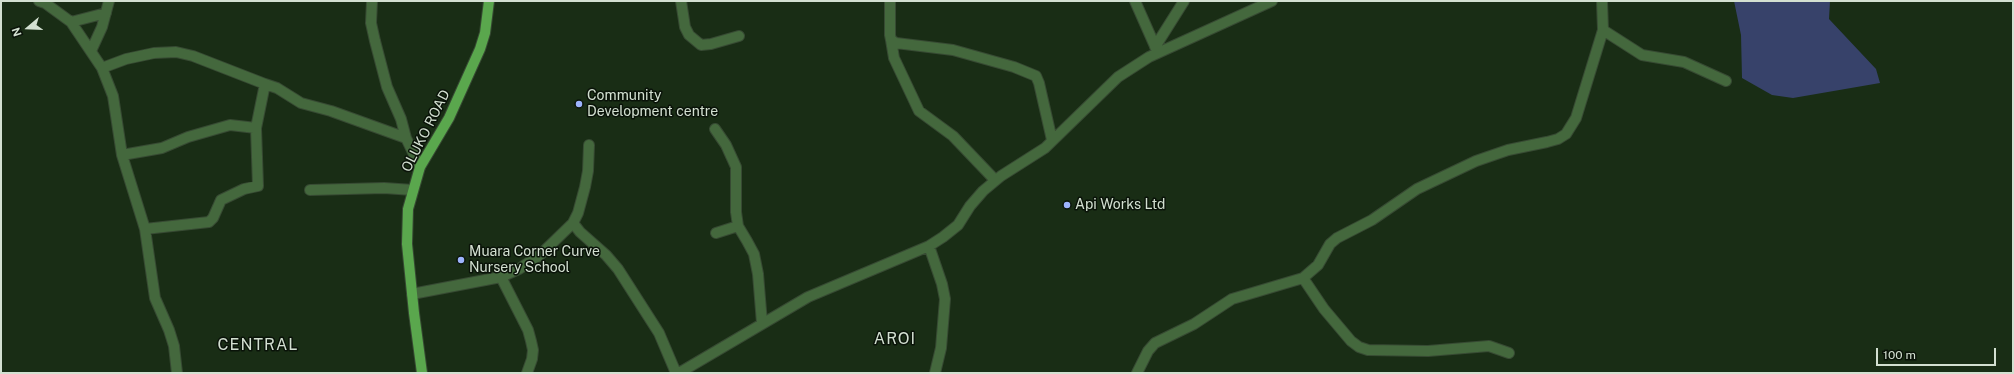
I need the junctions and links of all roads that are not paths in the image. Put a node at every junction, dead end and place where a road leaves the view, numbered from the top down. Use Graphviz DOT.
graph roads {
  1 [pos="39,1"];
  2 [pos="109,1"];
  3 [pos="372,1"];
  4 [pos="489,1"];
  5 [pos="681,1"];
  6 [pos="890,1"];
  7 [pos="1135,1"];
  8 [pos="1184,1"];
  9 [pos="1272,1"];
  10 [pos="1602,1"];
  11 [pos="106,13"];
  12 [pos="71,22"];
  13 [pos="1603,30"];
  14 [pos="739,36"];
  15 [pos="890,40"];
  16 [pos="1156,50"];
  17 [pos="91,51"];
  18 [pos="102,68"];
  19 [pos="1726,81"];
  20 [pos="265,84"];
  21 [pos="256,128"];
  22 [pos="715,129"];
  23 [pos="406,138"];
  24 [pos="1052,140"];
  25 [pos="589,145"];
  26 [pos="122,155"];
  27 [pos="420,167"];
  28 [pos="995,180"];
  29 [pos="310,190"];
  30 [pos="413,190"];
  31 [pos="573,223"];
  32 [pos="738,226"];
  33 [pos="145,229"];
  34 [pos="716,233"];
  35 [pos="929,246"];
  36 [pos="501,277"];
  37 [pos="1303,278"];
  38 [pos="412,294"];
  39 [pos="762,323"];
  40 [pos="1509,354"];
  41 [pos="684,372"];
  42 [pos="177,373"];
  43 [pos="422,373"];
  44 [pos="527,373"];
  45 [pos="676,373"];
  46 [pos="935,373"];
  47 [pos="1137,373"];
  1 -- 12 [label="street"];
  2 -- 11 [label="street"];
  3 -- 23 [label="street"];
  4 -- 27 [label="main road, OLUKO ROAD"];
  5 -- 14 [label="street"];
  6 -- 15 [label="street"];
  7 -- 16 [label="street"];
  8 -- 16 [label="street"];
  9 -- 16 [label="street"];
  10 -- 13 [label="street"];
  11 -- 12 [label="street"];
  11 -- 17 [label="street"];
  12 -- 17 [label="street"];
  13 -- 19 [label="street"];
  13 -- 37 [label="street"];
  15 -- 24 [label="street"];
  15 -- 28 [label="street"];
  16 -- 24 [label="street"];
  17 -- 18 [label="street"];
  18 -- 20 [label="street"];
  18 -- 26 [label="street"];
  20 -- 21 [label="street"];
  20 -- 23 [label="street"];
  21 -- 26 [label="street"];
  21 -- 33 [label="street"];
  22 -- 32 [label="street"];
  23 -- 27 [label="street"];
  24 -- 28 [label="street"];
  25 -- 31 [label="street"];
  26 -- 33 [label="street"];
  27 -- 30 [label="main road, OLUKO ROAD"];
  28 -- 35 [label="street"];
  29 -- 30 [label="street"];
  30 -- 38 [label="main road, OLUKO ROAD"];
  31 -- 36 [label="street"];
  31 -- 45 [label="street"];
  32 -- 34 [label="street"];
  32 -- 39 [label="street"];
  33 -- 42 [label="street"];
  35 -- 39 [label="street"];
  35 -- 46 [label="street"];
  36 -- 38 [label="street"];
  36 -- 44 [label="street"];
  37 -- 40 [label="street"];
  37 -- 47 [label="street"];
  38 -- 43 [label="main road, OLUKO ROAD"];
  39 -- 41 [label="street"];
}
